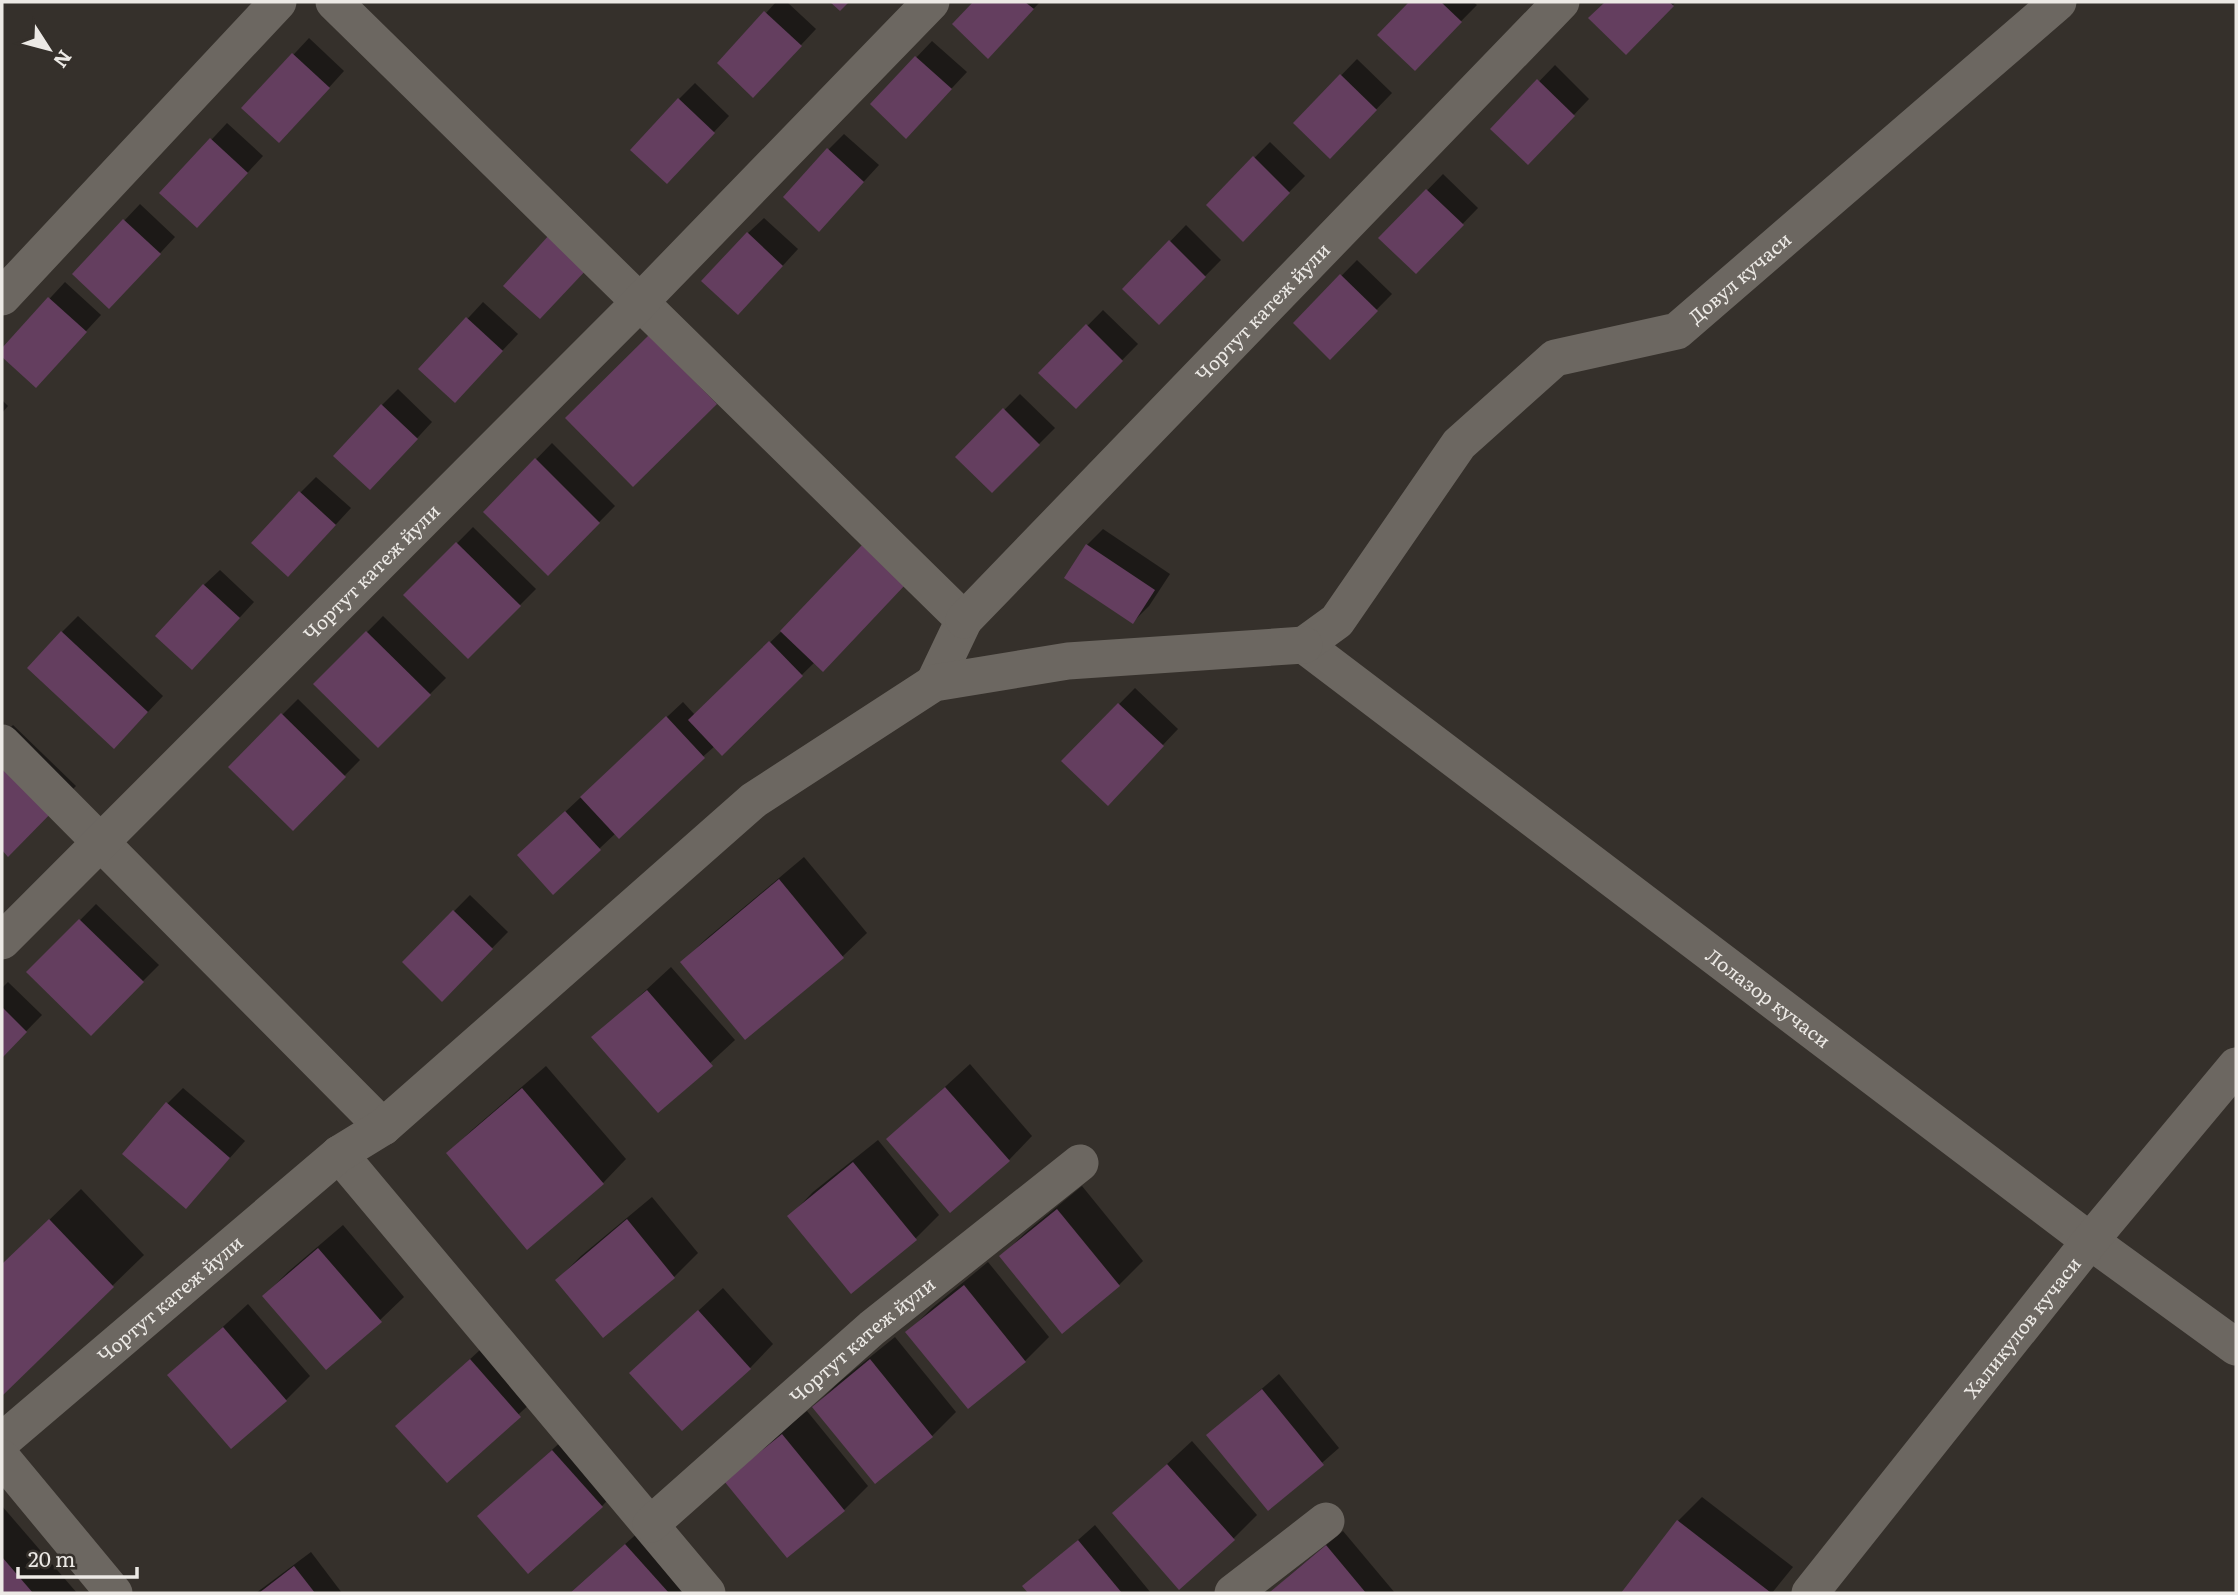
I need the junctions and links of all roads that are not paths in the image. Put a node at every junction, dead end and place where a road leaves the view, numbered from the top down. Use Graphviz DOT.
graph roads {
  1 [pos="278,2"];
  2 [pos="334,2"];
  3 [pos="931,2"];
  4 [pos="1561,2"];
  5 [pos="2059,2"];
  6 [pos="2,297"];
  7 [pos="640,302"];
  8 [pos="964,620"];
  9 [pos="1304,645"];
  10 [pos="934,683"];
  11 [pos="2,743"];
  12 [pos="101,842"];
  13 [pos="2,941"];
  14 [pos="2236,1066"];
  15 [pos="383,1127"];
  16 [pos="339,1154"];
  17 [pos="1080,1164"];
  18 [pos="2090,1241"];
  19 [pos="2236,1347"];
  20 [pos="2,1441"];
  21 [pos="2,1458"];
  22 [pos="1326,1521"];
  23 [pos="651,1524"];
  24 [pos="114,1593"];
  25 [pos="707,1593"];
  26 [pos="1233,1593"];
  27 [pos="1810,1593"];
  1 -- 6 [label="street"];
  2 -- 7 [label="street"];
  3 -- 7 [label="street, Чортут катеж йули"];
  4 -- 8 [label="street, Чортут катеж йули"];
  5 -- 9 [label="street, Довул кучаси"];
  7 -- 8 [label="street"];
  7 -- 12 [label="street, Чортут катеж йули"];
  8 -- 10 [label="street, Чортут катеж йули"];
  9 -- 10 [label="street, Чортут катеж йули"];
  9 -- 18 [label="street, Лолазор кучаси"];
  10 -- 15 [label="street, Чортут катеж йули"];
  11 -- 12 [label="street"];
  12 -- 13 [label="street, Чортут катеж йули"];
  12 -- 15 [label="street"];
  14 -- 18 [label="street, Халикулов кучаси"];
  15 -- 16 [label="street, Чортут катеж йули"];
  16 -- 20 [label="street, Чортут катеж йули"];
  16 -- 23 [label="street"];
  17 -- 23 [label="street, Чортут катеж йули"];
  18 -- 19 [label="street, Лолазор кучаси"];
  18 -- 27 [label="street, Халикулов кучаси"];
  21 -- 24 [label="street"];
  22 -- 26 [label="street"];
  23 -- 25 [label="street"];
}
